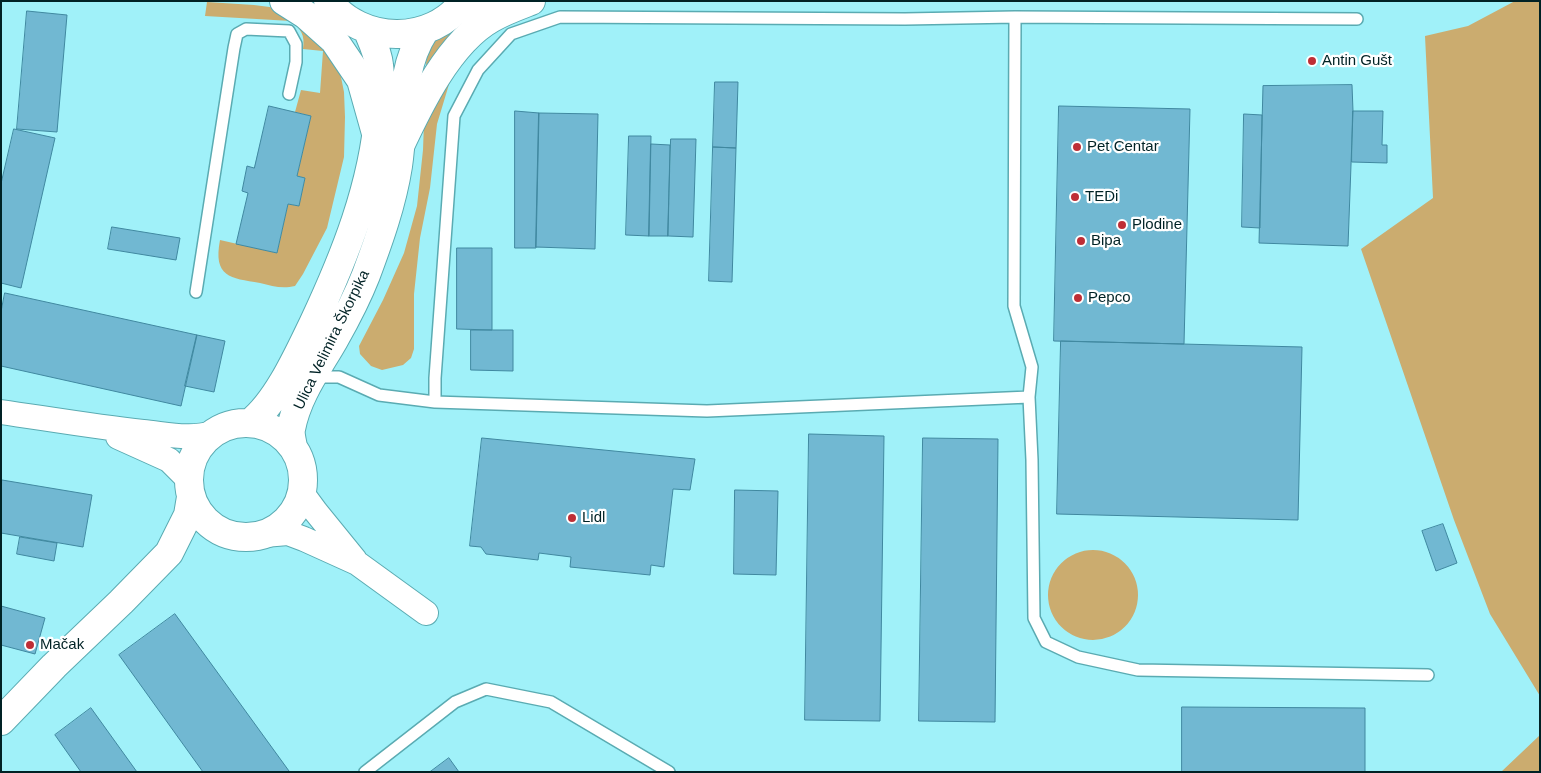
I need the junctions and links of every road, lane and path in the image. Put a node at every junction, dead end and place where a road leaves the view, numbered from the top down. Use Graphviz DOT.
graph roads {
  1 [pos="284,1"];
  2 [pos="328,1"];
  3 [pos="493,1"];
  4 [pos="531,1"];
  5 [pos="462,5"];
  6 [pos="1015,17"];
  7 [pos="1357,19"];
  8 [pos="367,29"];
  9 [pos="425,30"];
  10 [pos="289,94"];
  11 [pos="388,143"];
  12 [pos="196,292"];
  13 [pos="333,342"];
  14 [pos="340,377"];
  15 [pos="305,389"];
  16 [pos="1029,397"];
  17 [pos="436,402"];
  18 [pos="1,412"];
  19 [pos="250,423"];
  20 [pos="96,427"];
  21 [pos="212,433"];
  22 [pos="293,447"];
  23 [pos="189,488"];
  24 [pos="302,492"];
  25 [pos="222,532"];
  26 [pos="264,534"];
  27 [pos="169,553"];
  28 [pos="357,563"];
  29 [pos="426,613"];
  30 [pos="1428,675"];
  31 [pos="1,721"];
  32 [pos="364,772"];
  33 [pos="669,772"];
  1 -- 11 [label="street"];
  2 -- 8 [label="street"];
  3 -- 5 [label="street"];
  4 -- 11 [label="street"];
  5 -- 9 [label="street"];
  6 -- 7 [label="lane"];
  6 -- 16 [label="lane"];
  6 -- 17 [label="lane"];
  8 -- 9 [label="street"];
  8 -- 11 [label="street, Ulica Velimira Škorpika"];
  9 -- 11 [label="street, Ulica Velimira Škorpika"];
  10 -- 12 [label="lane"];
  11 -- 13 [label="street, Ulica Velimira Škorpika"];
  11 -- 19 [label="street, Ulica Velimira Škorpika"];
  13 -- 14 [label="lane"];
  13 -- 15 [label="street, Ulica Velimira Škorpika"];
  14 -- 15 [label="lane"];
  14 -- 17 [label="lane"];
  15 -- 22 [label="street, Ulica Velimira Škorpika"];
  16 -- 17 [label="lane"];
  16 -- 30 [label="lane"];
  18 -- 20 [label="street"];
  19 -- 21 [label="street"];
  19 -- 22 [label="street"];
  20 -- 21 [label="street"];
  20 -- 23 [label="street"];
  21 -- 23 [label="street"];
  22 -- 24 [label="street"];
  23 -- 25 [label="street"];
  23 -- 27 [label="street"];
  24 -- 26 [label="street"];
  24 -- 28 [label="street"];
  25 -- 26 [label="street"];
  25 -- 27 [label="street"];
  26 -- 28 [label="street"];
  27 -- 31 [label="street"];
  28 -- 29 [label="street"];
  32 -- 33 [label="lane"];
}
